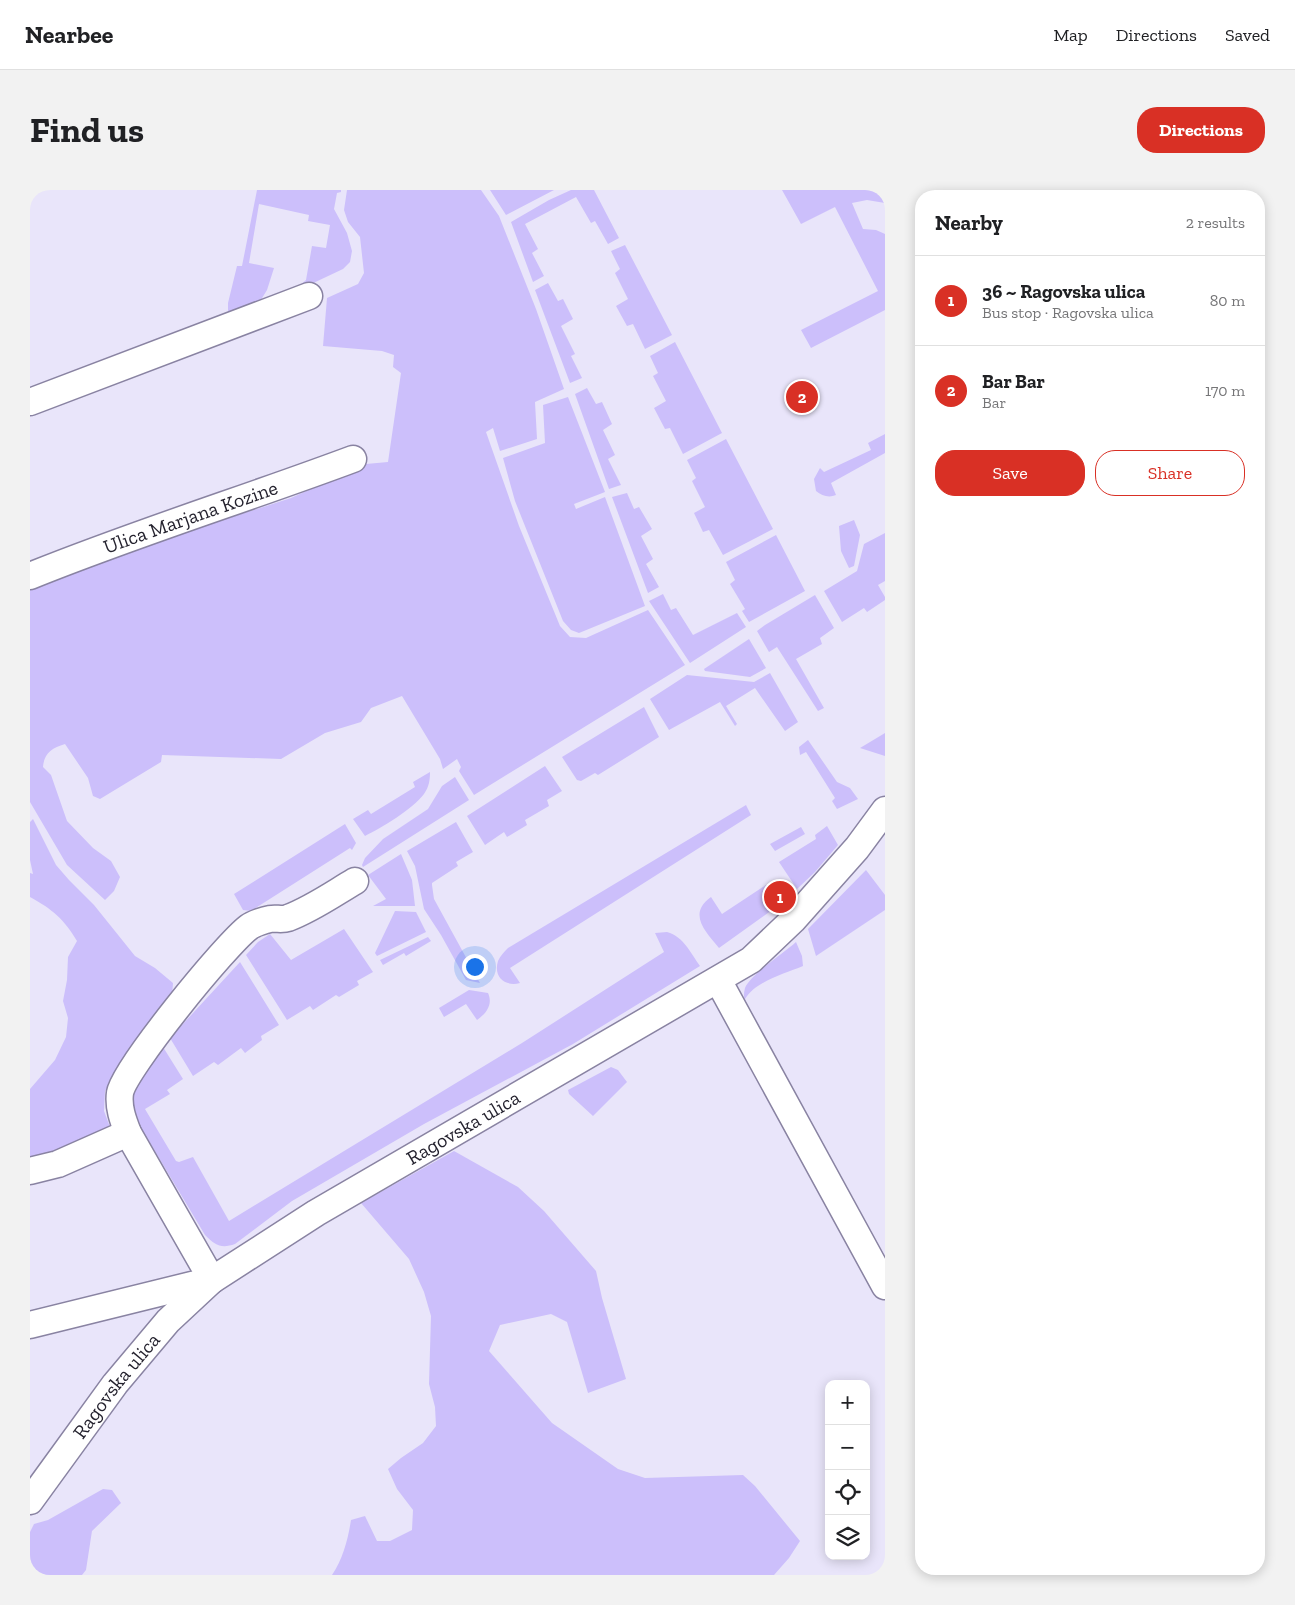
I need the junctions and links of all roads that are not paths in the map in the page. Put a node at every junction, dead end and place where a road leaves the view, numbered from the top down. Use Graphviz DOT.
graph roads {
  1 [pos="309,296"];
  2 [pos="30,402"];
  3 [pos="353,459"];
  4 [pos="30,576"];
  5 [pos="885,810"];
  6 [pos="355,880"];
  7 [pos="718,980"];
  8 [pos="128,1134"];
  9 [pos="30,1171"];
  10 [pos="212,1280"];
  11 [pos="885,1286"];
  12 [pos="30,1325"];
  13 [pos="30,1501"];
  1 -- 2 [label="street"];
  3 -- 4 [label="street, Ulica Marjana Kozine"];
  5 -- 7 [label="street, Ragovska ulica"];
  6 -- 8 [label="street"];
  7 -- 10 [label="street, Ragovska ulica"];
  7 -- 11 [label="street"];
  8 -- 9 [label="street"];
  8 -- 10 [label="street"];
  10 -- 12 [label="street, Ragovska ulica"];
  10 -- 13 [label="street, Ragovska ulica"];
}
